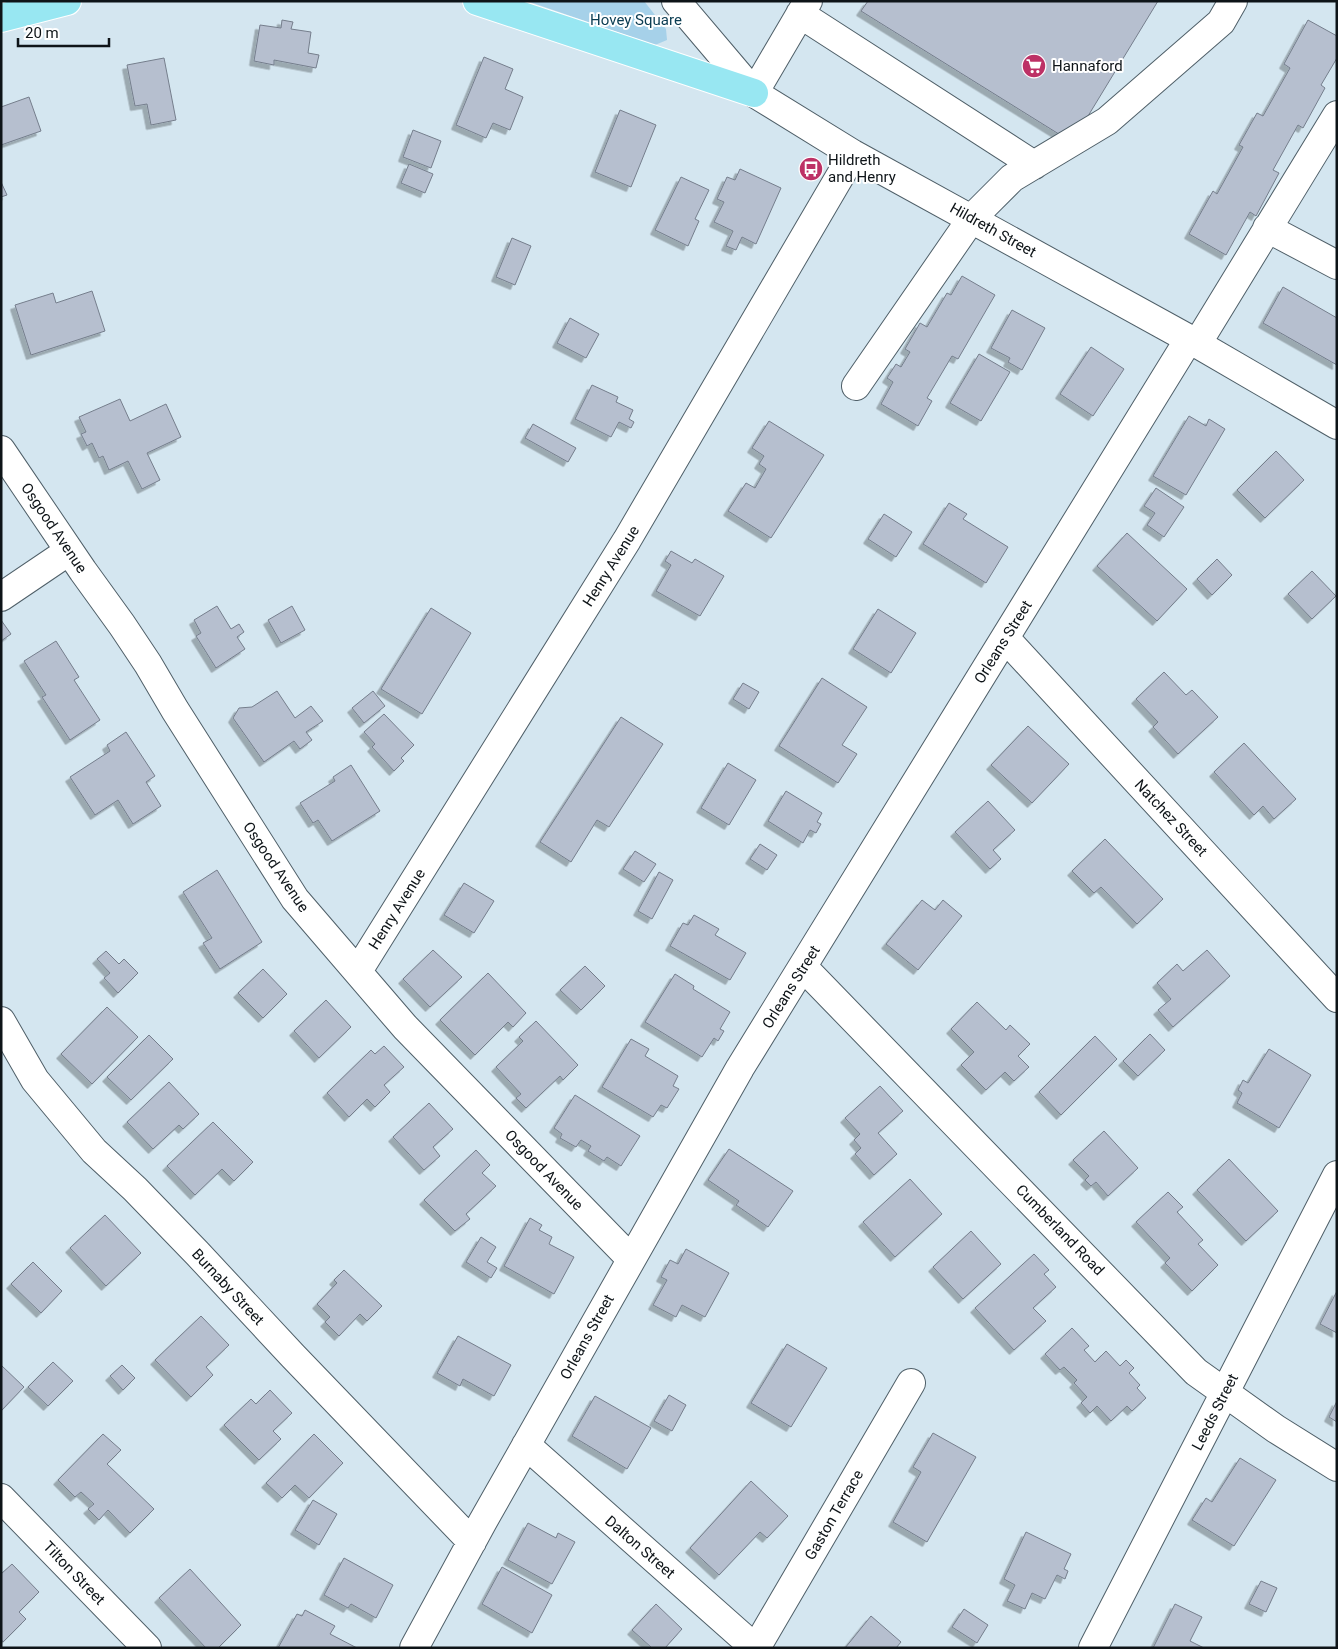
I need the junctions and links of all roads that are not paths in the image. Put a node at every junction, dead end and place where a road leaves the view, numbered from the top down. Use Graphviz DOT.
graph roads {
  1 [pos="67,1"];
  2 [pos="477,1"];
  3 [pos="676,1"];
  4 [pos="1233,1"];
  5 [pos="804,8"];
  6 [pos="1,18"];
  7 [pos="754,93"];
  8 [pos="1337,115"];
  9 [pos="854,154"];
  10 [pos="1034,165"];
  11 [pos="972,218"];
  12 [pos="1267,228"];
  13 [pos="1337,265"];
  14 [pos="1193,341"];
  15 [pos="856,386"];
  16 [pos="1337,425"];
  17 [pos="1,450"];
  18 [pos="69,550"];
  19 [pos="1,597"];
  20 [pos="1005,638"];
  21 [pos="803,967"];
  22 [pos="358,971"];
  23 [pos="1337,998"];
  24 [pos="1,1020"];
  25 [pos="1337,1175"];
  26 [pos="631,1259"];
  27 [pos="911,1383"];
  28 [pos="1226,1392"];
  29 [pos="526,1446"];
  30 [pos="1337,1467"];
  31 [pos="1,1498"];
  32 [pos="472,1542"];
  33 [pos="147,1648"];
  34 [pos="414,1648"];
  35 [pos="755,1648"];
  36 [pos="1093,1648"];
  1 -- 6 [label="main road"];
  2 -- 7 [label="main road"];
  3 -- 7 [label="street, Hildreth Street"];
  4 -- 10 [label="street"];
  5 -- 7 [label="street"];
  5 -- 10 [label="street"];
  7 -- 9 [label="street, Hildreth Street"];
  8 -- 12 [label="street, Orleans Street"];
  9 -- 11 [label="street, Hildreth Street"];
  9 -- 22 [label="street, Henry Avenue"];
  10 -- 11 [label="street"];
  11 -- 14 [label="street, Hildreth Street"];
  11 -- 15 [label="street"];
  12 -- 13 [label="street"];
  12 -- 14 [label="street, Orleans Street"];
  14 -- 16 [label="street, Hildreth Street"];
  14 -- 20 [label="street, Orleans Street"];
  17 -- 18 [label="street, Osgood Avenue"];
  18 -- 19 [label="street"];
  18 -- 22 [label="street, Osgood Avenue"];
  20 -- 21 [label="street, Orleans Street"];
  20 -- 23 [label="street, Natchez Street"];
  21 -- 26 [label="street, Orleans Street"];
  21 -- 28 [label="street, Cumberland Road"];
  22 -- 26 [label="street, Osgood Avenue"];
  24 -- 32 [label="street, Burnaby Street"];
  25 -- 28 [label="street, Leeds Street"];
  26 -- 29 [label="street, Orleans Street"];
  27 -- 35 [label="street, Gaston Terrace"];
  28 -- 30 [label="street, Cumberland Road"];
  28 -- 36 [label="street, Leeds Street"];
  29 -- 32 [label="street, Orleans Street"];
  29 -- 35 [label="street, Dalton Street"];
  31 -- 33 [label="street, Tilton Street"];
  32 -- 34 [label="street, Orleans Street"];
}
